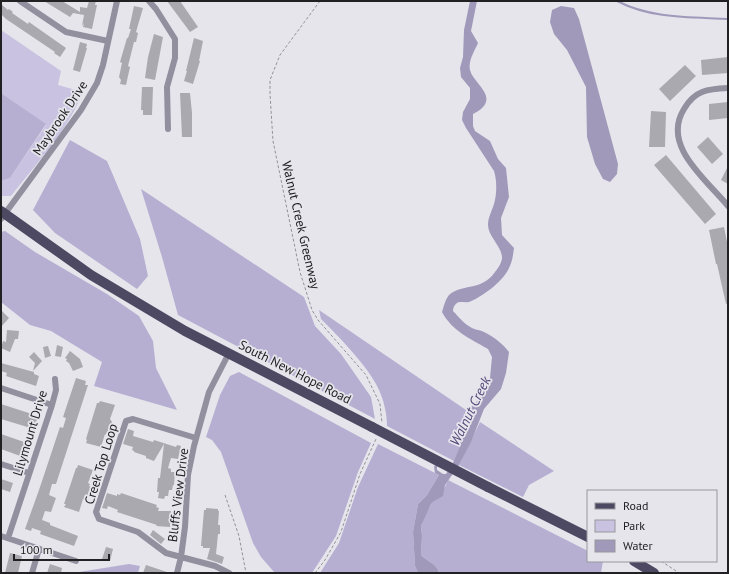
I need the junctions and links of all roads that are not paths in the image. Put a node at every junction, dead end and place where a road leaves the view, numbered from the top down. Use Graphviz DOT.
graph roads {
  1 [pos="20,1"];
  2 [pos="118,1"];
  3 [pos="149,1"];
  4 [pos="108,41"];
  5 [pos="728,88"];
  6 [pos="168,129"];
  7 [pos="728,206"];
  8 [pos="2,215"];
  9 [pos="229,353"];
  10 [pos="54,379"];
  11 [pos="1,388"];
  12 [pos="52,405"];
  13 [pos="196,438"];
  14 [pos="1,464"];
  15 [pos="30,473"];
  16 [pos="1,536"];
  17 [pos="587,536"];
  18 [pos="8,538"];
  19 [pos="39,549"];
  20 [pos="181,557"];
  21 [pos="76,561"];
  22 [pos="636,562"];
  23 [pos="32,573"];
  24 [pos="177,573"];
  25 [pos="229,573"];
  26 [pos="654,573"];
  1 -- 4 [label="street"];
  2 -- 4 [label="street, Maybrook Drive"];
  3 -- 6 [label="street"];
  4 -- 8 [label="street, Maybrook Drive"];
  5 -- 7 [label="street"];
  8 -- 9 [label="main road, South New Hope Road"];
  9 -- 13 [label="street, Bluffs View Drive"];
  9 -- 17 [label="main road, South New Hope Road, bridge"];
  10 -- 12 [label="street, Lilymount Drive"];
  11 -- 12 [label="street"];
  12 -- 15 [label="street, Lilymount Drive"];
  13 -- 20 [label="street, Bluffs View Drive"];
  13 -- 20 [label="street, Creek Top Loop"];
  14 -- 15 [label="street"];
  15 -- 18 [label="street, Lilymount Drive"];
  16 -- 18 [label="street"];
  18 -- 19 [label="street"];
  19 -- 21 [label="street"];
  19 -- 23 [label="street"];
  20 -- 24 [label="street, Bluffs View Drive"];
  20 -- 25 [label="street"];
  22 -- 26 [label="main road"];
}
